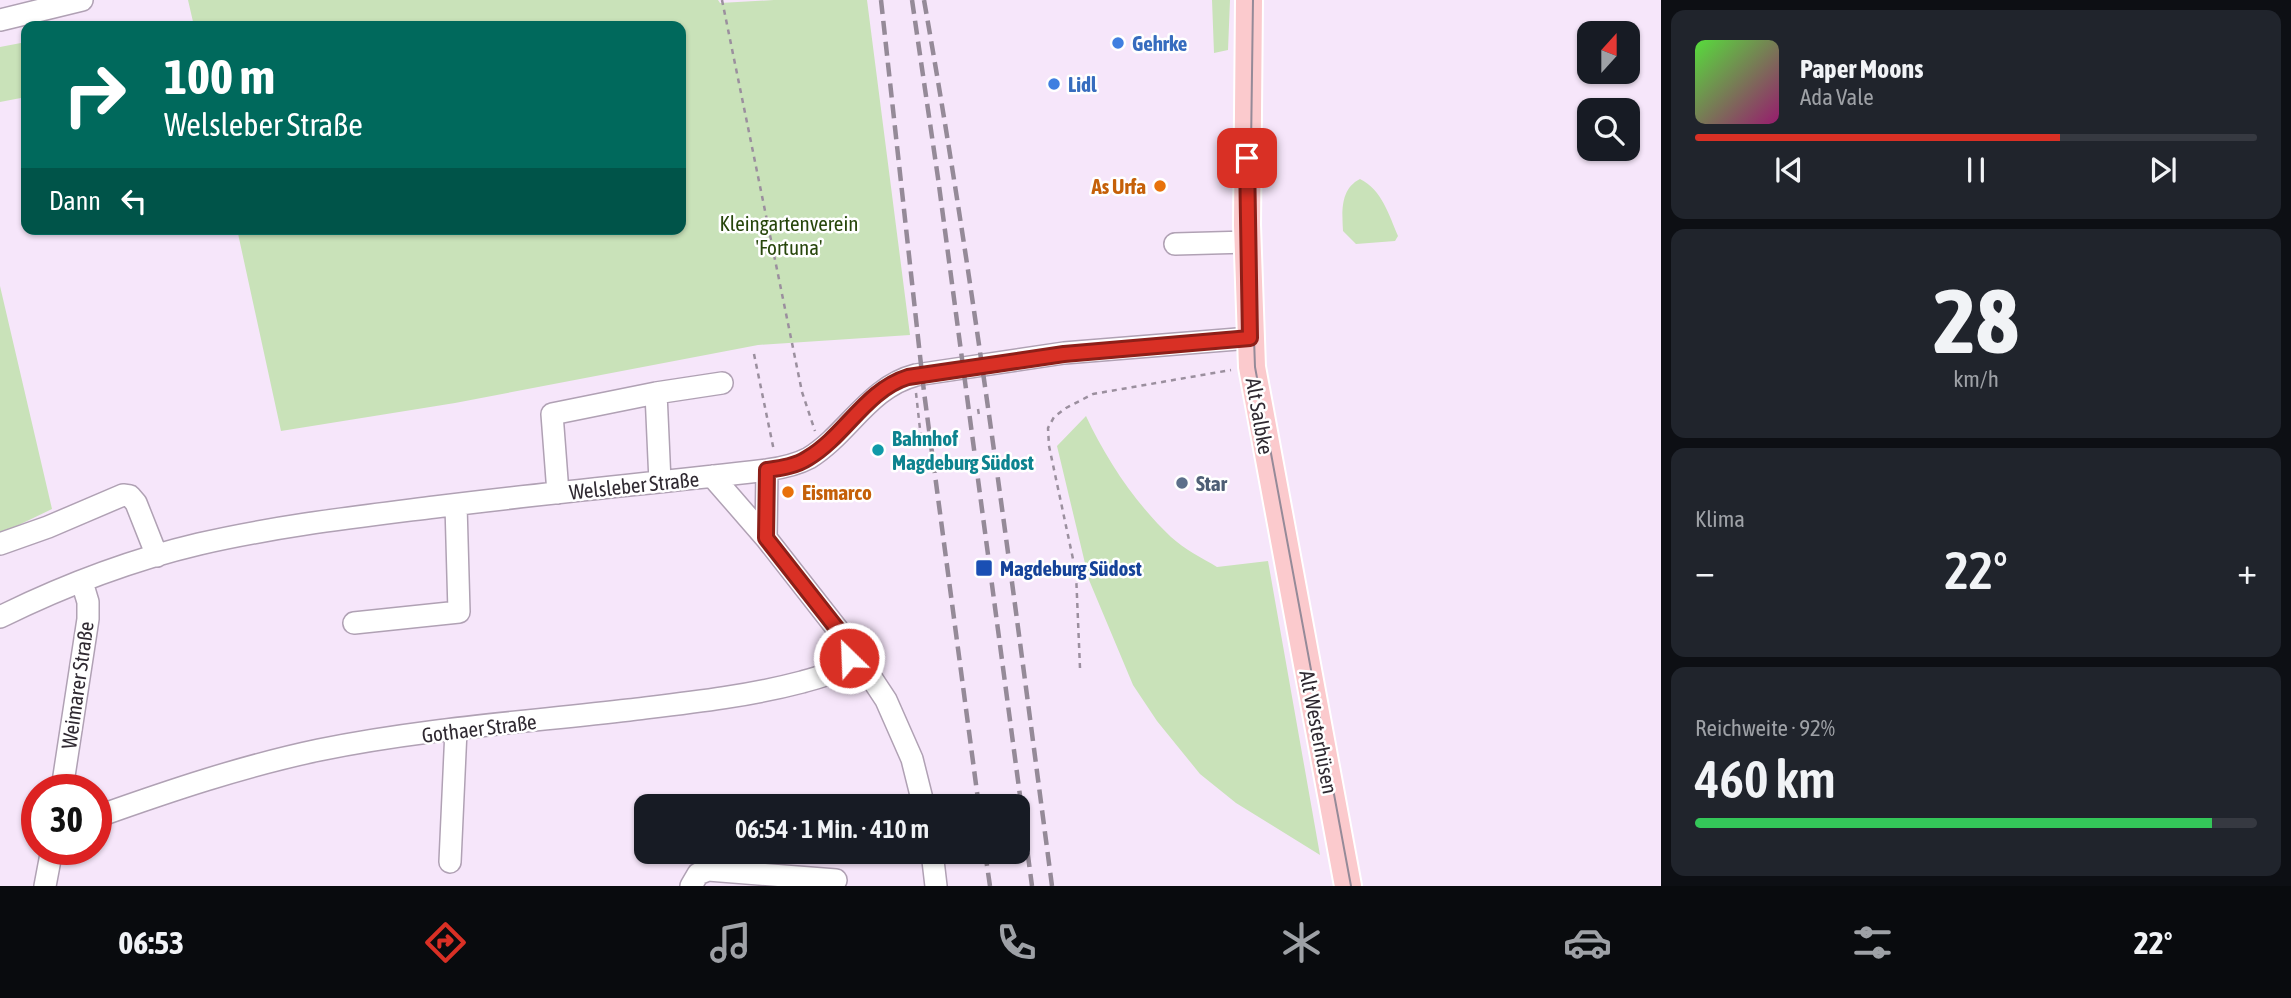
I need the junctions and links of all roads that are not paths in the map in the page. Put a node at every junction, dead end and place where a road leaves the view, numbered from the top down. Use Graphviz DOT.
graph roads {
  1 [pos="82,0"];
  2 [pos="1250,0"];
  3 [pos="33,6"];
  4 [pos="0,20"];
  5 [pos="1248,242"];
  6 [pos="1175,244"];
  7 [pos="1250,338"];
  8 [pos="722,383"];
  9 [pos="656,393"];
  10 [pos="772,469"];
  11 [pos="712,476"];
  12 [pos="660,482"];
  13 [pos="558,493"];
  14 [pos="456,505"];
  15 [pos="766,538"];
  16 [pos="0,544"];
  17 [pos="157,556"];
  18 [pos="1290,579"];
  19 [pos="82,582"];
  20 [pos="0,617"];
  21 [pos="354,623"];
  22 [pos="849,644"];
  23 [pos="456,730"];
  24 [pos="64,774"];
  25 [pos="921,794"];
  26 [pos="112,812"];
  27 [pos="450,862"];
  28 [pos="933,864"];
  29 [pos="49,865"];
  30 [pos="836,880"];
  31 [pos="45,886"];
  32 [pos="691,886"];
  33 [pos="936,886"];
  34 [pos="1348,886"];
  1 -- 3 [label="street"];
  2 -- 5 [label="main road, Alt Salbke"];
  3 -- 4 [label="street"];
  5 -- 6 [label="street"];
  5 -- 7 [label="main road, Alt Salbke"];
  7 -- 10 [label="street, Welsleber Straße"];
  7 -- 18 [label="main road, Alt Salbke"];
  8 -- 9 [label="street"];
  9 -- 12 [label="street"];
  9 -- 13 [label="street"];
  10 -- 11 [label="street, Welsleber Straße"];
  10 -- 15 [label="street"];
  11 -- 12 [label="street, Welsleber Straße"];
  11 -- 15 [label="street"];
  12 -- 13 [label="street, Welsleber Straße"];
  13 -- 14 [label="street, Welsleber Straße"];
  14 -- 17 [label="street, Welsleber Straße"];
  14 -- 21 [label="street"];
  15 -- 22 [label="street"];
  16 -- 17 [label="street"];
  17 -- 19 [label="street, Welsleber Straße"];
  18 -- 34 [label="main road, Alt Westerhüsen"];
  19 -- 20 [label="street, Welsleber Straße"];
  19 -- 24 [label="street, Weimarer Straße"];
  22 -- 23 [label="street, Gothaer Straße"];
  22 -- 25 [label="street"];
  23 -- 26 [label="street, Gothaer Straße"];
  23 -- 27 [label="street"];
  28 -- 33 [label="street"];
  29 -- 31 [label="street"];
  30 -- 32 [label="street"];
}
